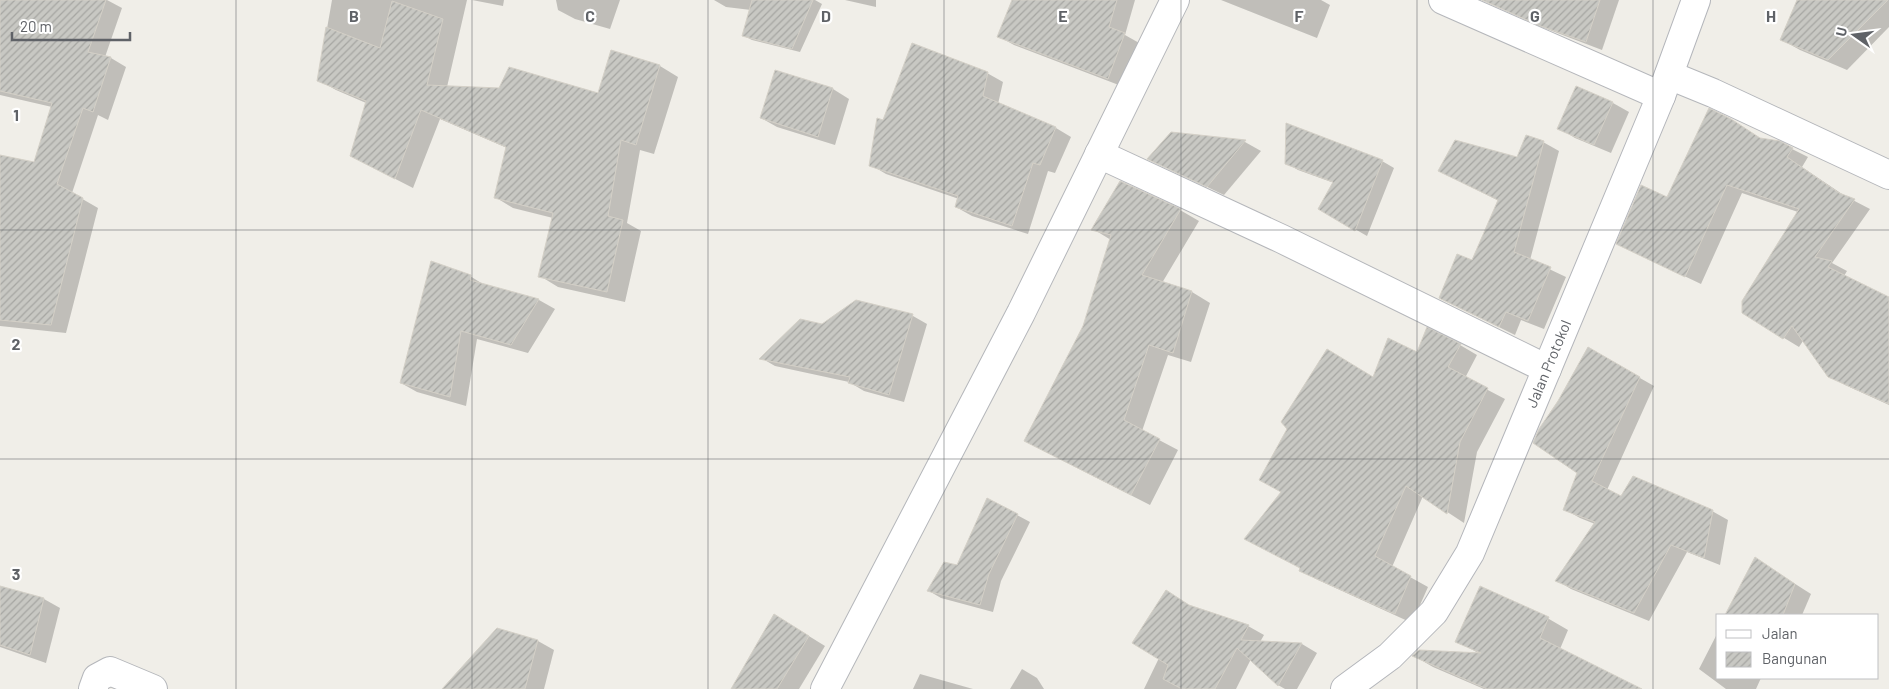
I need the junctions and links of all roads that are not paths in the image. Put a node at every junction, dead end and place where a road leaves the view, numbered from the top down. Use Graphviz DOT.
graph roads {
  1 [pos="1175,0"];
  2 [pos="1443,0"];
  3 [pos="1696,0"];
  4 [pos="1665,86"];
  5 [pos="1099,154"];
  6 [pos="1889,175"];
  7 [pos="1547,369"];
  8 [pos="93,689"];
  9 [pos="153,689"];
  10 [pos="825,689"];
  11 [pos="1344,689"];
  1 -- 5 [label="street"];
  2 -- 4 [label="street"];
  3 -- 4 [label="street, Jalan Protokol"];
  4 -- 6 [label="street"];
  4 -- 7 [label="street, Jalan Protokol"];
  5 -- 7 [label="street"];
  5 -- 10 [label="street"];
  7 -- 11 [label="street, Jalan Protokol"];
  8 -- 9 [label="street"];
}
